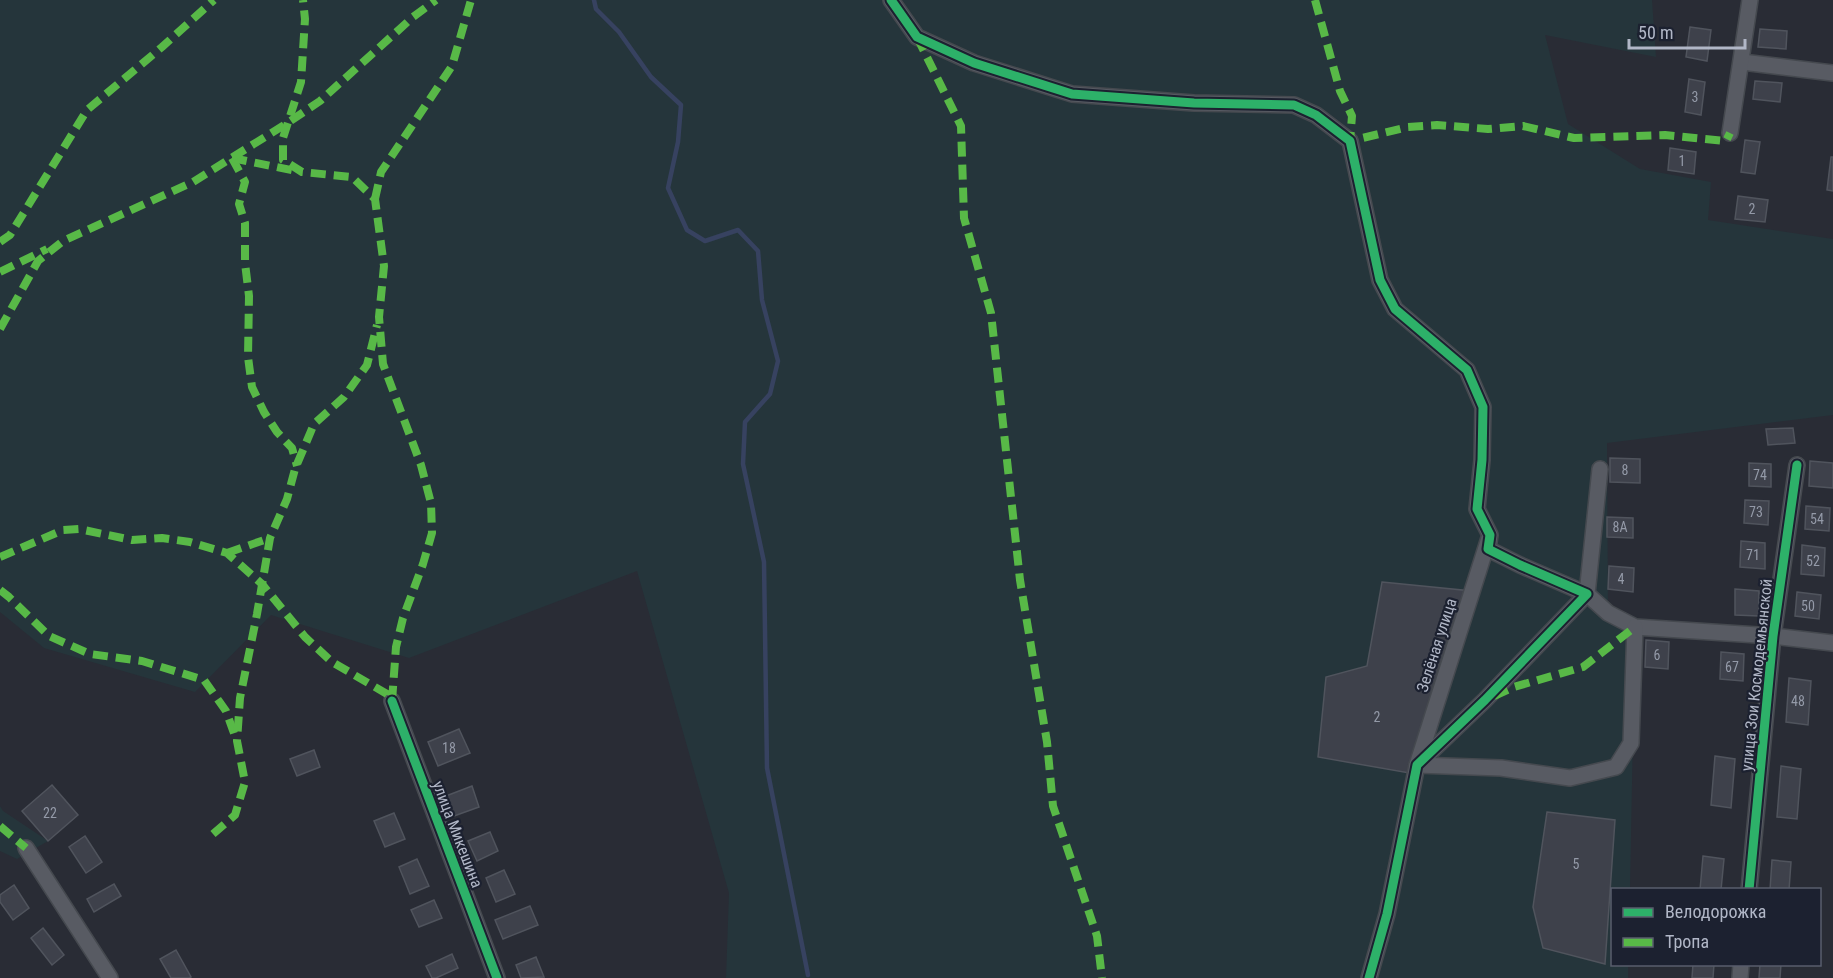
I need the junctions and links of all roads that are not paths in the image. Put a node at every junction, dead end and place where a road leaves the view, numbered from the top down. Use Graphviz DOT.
graph roads {
  1 [pos="891,0"];
  2 [pos="1750,0"];
  3 [pos="1742,62"];
  4 [pos="1833,73"];
  5 [pos="1730,133"];
  6 [pos="1797,465"];
  7 [pos="1600,469"];
  8 [pos="1490,536"];
  9 [pos="1587,594"];
  10 [pos="1635,627"];
  11 [pos="1773,636"];
  12 [pos="1833,643"];
  13 [pos="392,701"];
  14 [pos="1417,765"];
  15 [pos="26,848"];
  16 [pos="1749,888"];
  17 [pos="110,978"];
  18 [pos="497,978"];
  19 [pos="1369,978"];
  1 -- 8 [label="street"];
  2 -- 3 [label="street"];
  3 -- 4 [label="street"];
  3 -- 5 [label="street"];
  6 -- 11 [label="street, улица Зои Космодемьянской"];
  7 -- 9 [label="street"];
  8 -- 9 [label="street"];
  8 -- 14 [label="street, Зелёная улица"];
  9 -- 10 [label="street"];
  9 -- 14 [label="street"];
  10 -- 11 [label="street"];
  10 -- 14 [label="street"];
  11 -- 12 [label="street"];
  11 -- 16 [label="street, улица Зои Космодемьянской"];
  13 -- 18 [label="street, улица Микешина"];
  14 -- 19 [label="street, Зелёная улица"];
  15 -- 17 [label="street"];
}
